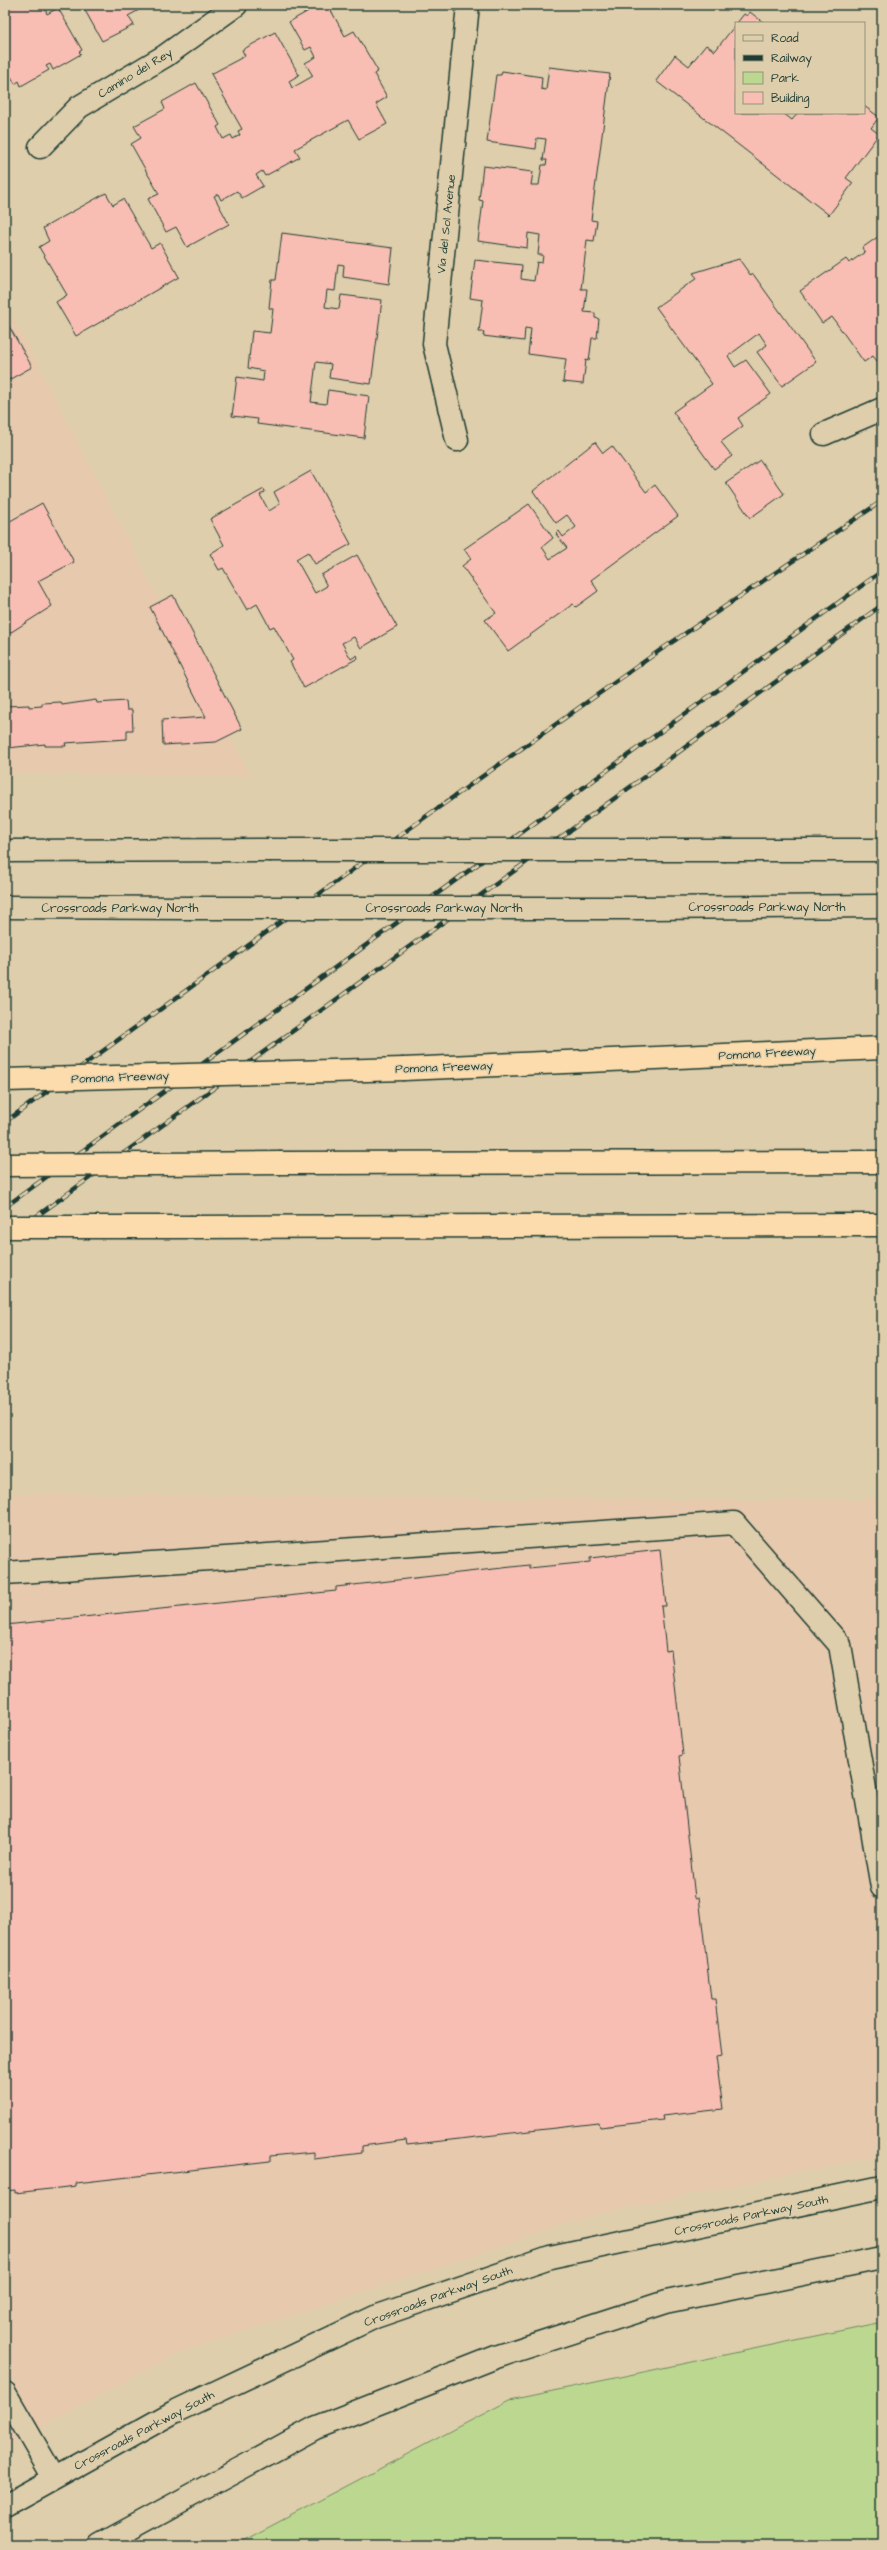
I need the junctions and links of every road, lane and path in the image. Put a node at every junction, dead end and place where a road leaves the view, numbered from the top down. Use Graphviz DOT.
graph roads {
  1 [pos="236,5"];
  2 [pos="468,5"];
  3 [pos="40,147"];
  4 [pos="882,409"];
  5 [pos="824,434"];
  6 [pos="457,440"];
  7 [pos="882,850"];
  8 [pos="5,851"];
  9 [pos="882,906"];
  10 [pos="5,907"];
  11 [pos="882,1048"];
  12 [pos="5,1080"];
  13 [pos="882,1162"];
  14 [pos="5,1165"];
  15 [pos="882,1225"];
  16 [pos="5,1227"];
  17 [pos="5,1573"];
  18 [pos="882,1887"];
  19 [pos="882,2187"];
  20 [pos="882,2258"];
  21 [pos="5,2393"];
  22 [pos="54,2478"];
  23 [pos="5,2506"];
  24 [pos="100,2545"];
  1 -- 3 [label="street, Camino del Rey"];
  2 -- 6 [label="street, Via del Sol Avenue"];
  4 -- 5 [label="street"];
  7 -- 8 [label="street, bridge"];
  9 -- 10 [label="street, Crossroads Parkway North, bridge"];
  11 -- 12 [label="highway, Pomona Freeway, bridge"];
  13 -- 14 [label="highway, bridge"];
  15 -- 16 [label="highway, bridge"];
  17 -- 18 [label="street"];
  19 -- 22 [label="street, Crossroads Parkway South"];
  20 -- 24 [label="street"];
  21 -- 22 [label="street"];
  22 -- 23 [label="street, Crossroads Parkway South"];
}
